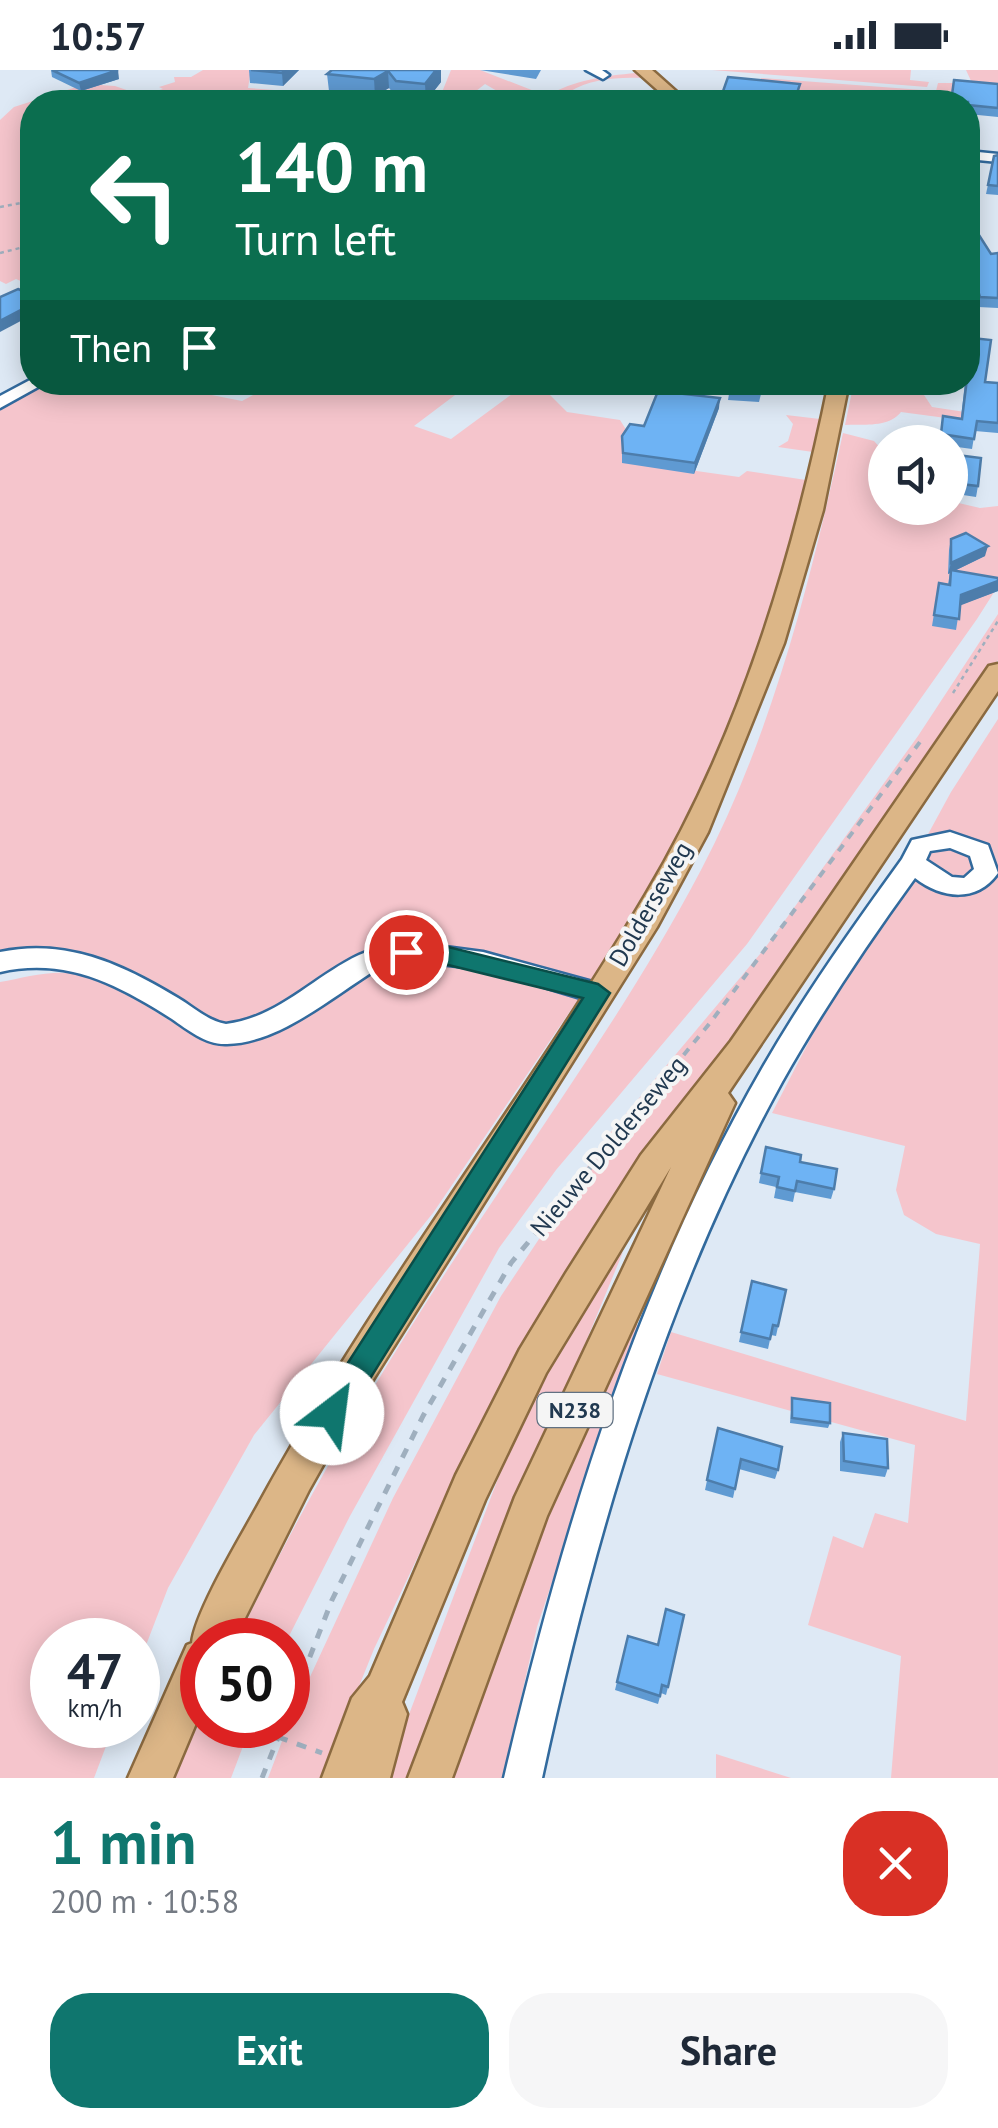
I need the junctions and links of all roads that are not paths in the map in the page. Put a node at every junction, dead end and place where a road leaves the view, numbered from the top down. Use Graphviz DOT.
graph roads {
  1 [pos="643,70"];
  2 [pos="666,90"];
  3 [pos="835,395"];
  4 [pos="998,672"];
  5 [pos="912,862"];
  6 [pos="0,962"];
  7 [pos="598,993"];
  8 [pos="742,1050"];
  9 [pos="222,1618"];
  10 [pos="385,1691"];
  11 [pos="180,1710"];
  12 [pos="150,1778"];
  13 [pos="344,1778"];
  14 [pos="368,1778"];
  15 [pos="430,1778"];
  16 [pos="523,1778"];
  1 -- 2 [label="main road"];
  3 -- 7 [label="main road, Dolderseweg"];
  4 -- 8 [label="main road, Nieuwe Dolderseweg / N238"];
  5 -- 16 [label="street"];
  6 -- 7 [label="street"];
  7 -- 9 [label="main road, Dolderseweg"];
  8 -- 10 [label="main road, Nieuwe Dolderseweg / N238"];
  8 -- 15 [label="main road, Nieuwe Dolderseweg / N238"];
  10 -- 13 [label="main road, Nieuwe Dolderseweg / N238"];
  10 -- 14 [label="main road, Nieuwe Dolderseweg / N238"];
  11 -- 12 [label="main road"];
}
